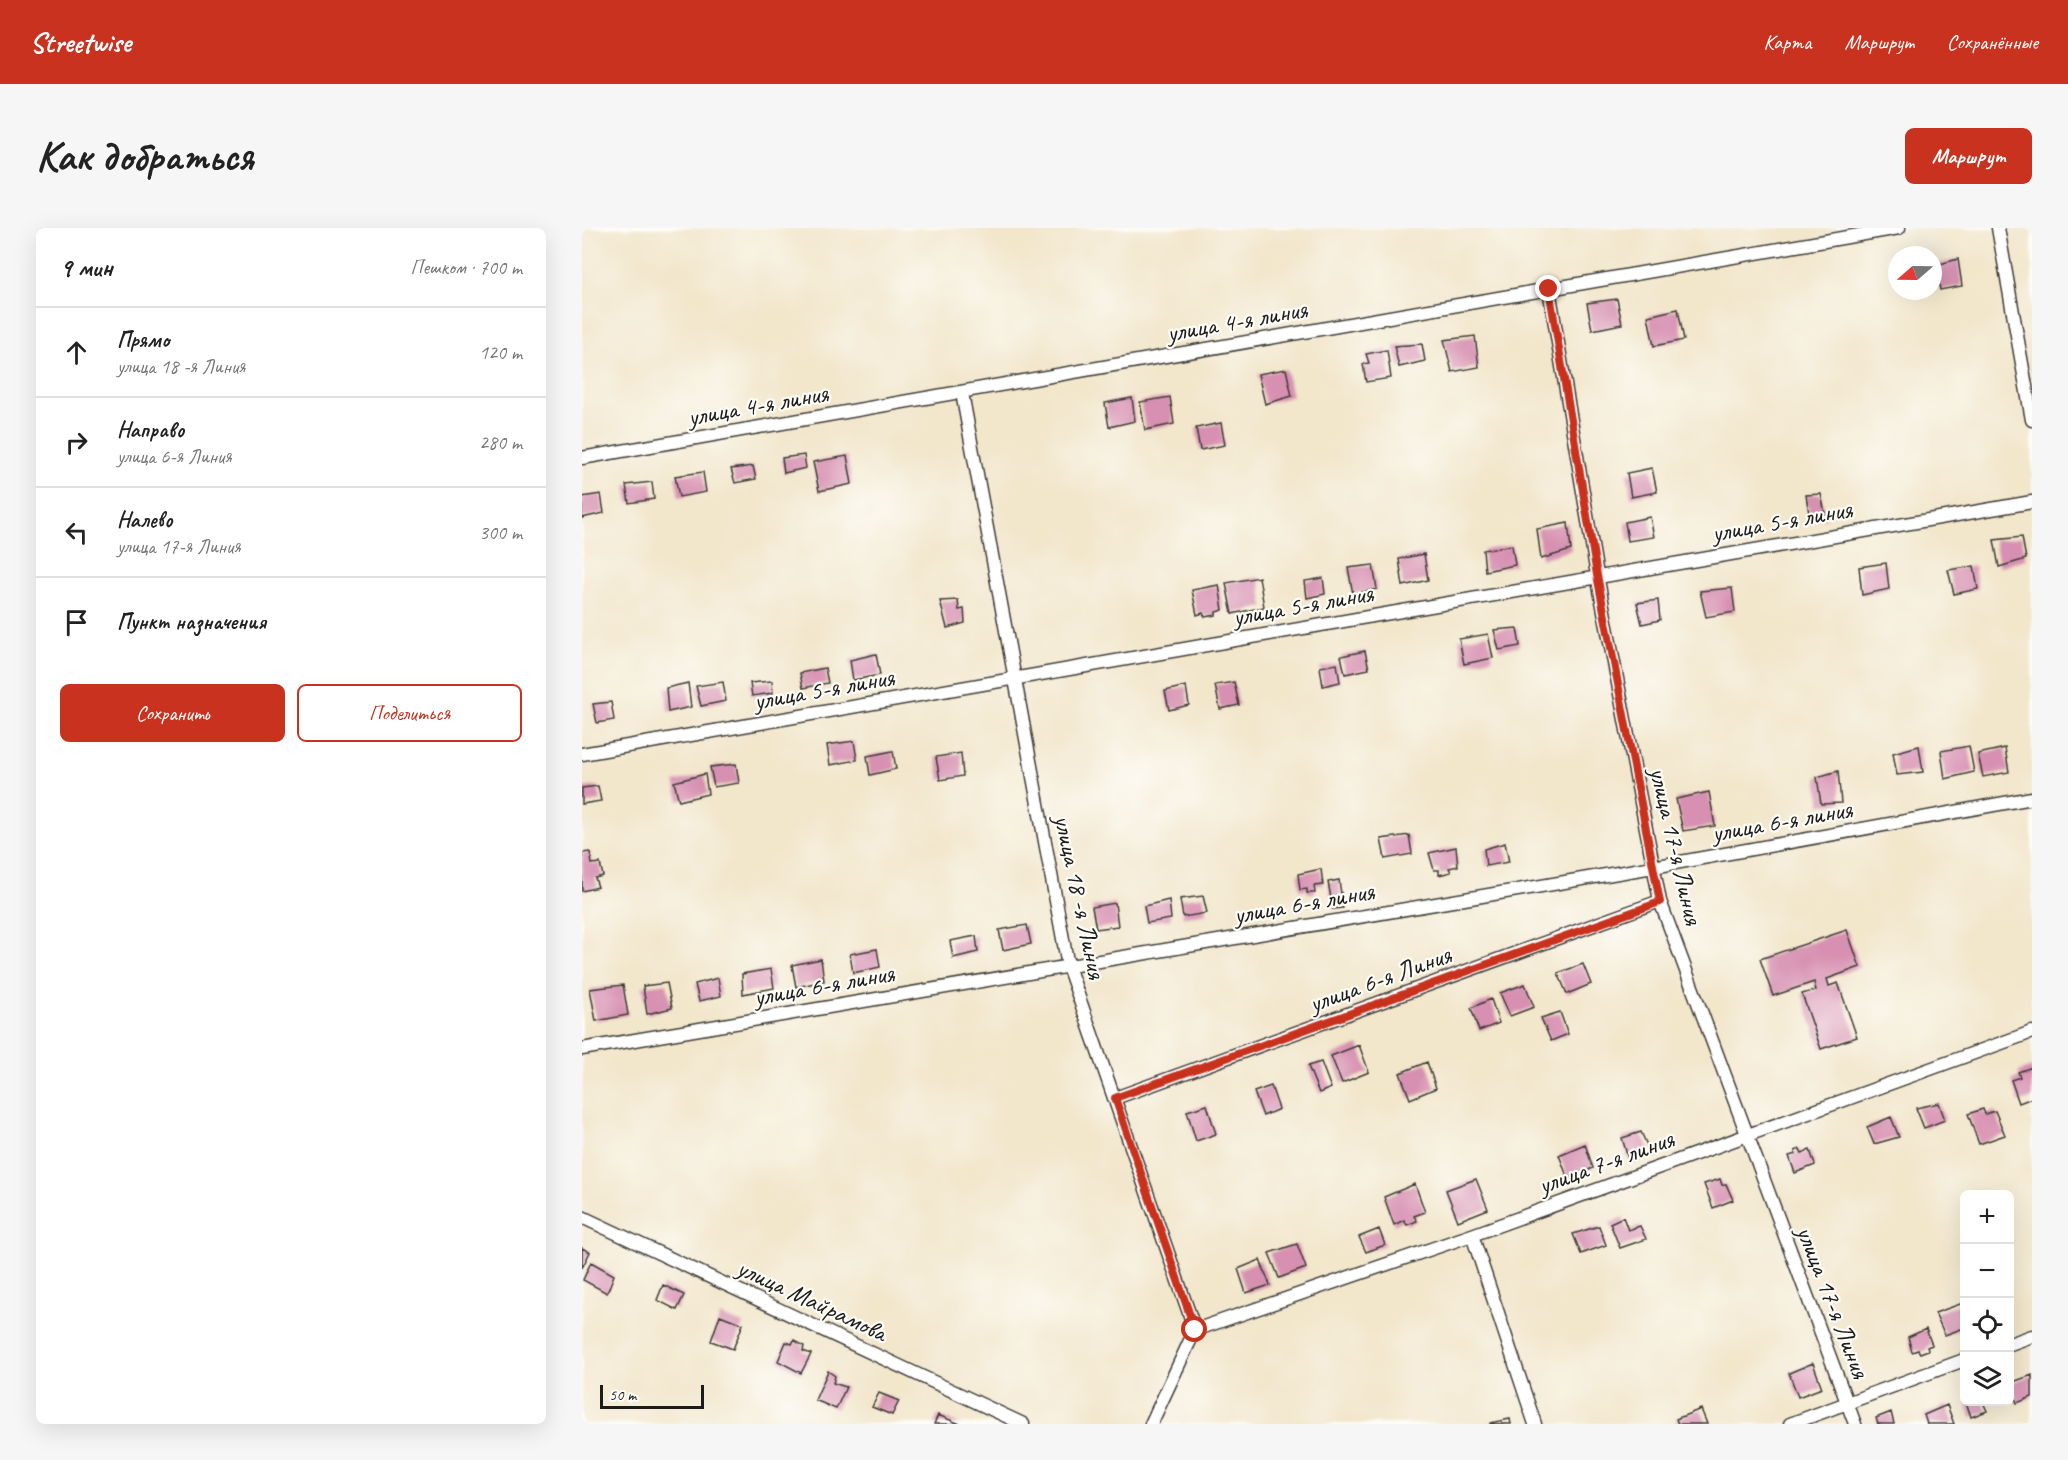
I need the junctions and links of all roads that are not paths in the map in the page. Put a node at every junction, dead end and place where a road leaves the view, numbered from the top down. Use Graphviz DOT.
graph roads {
  1 [pos="1899,228"];
  2 [pos="1998,228"];
  3 [pos="1549,289"];
  4 [pos="962,393"];
  5 [pos="2032,420"];
  6 [pos="582,458"];
  7 [pos="2032,502"];
  8 [pos="1597,575"];
  9 [pos="1014,680"];
  10 [pos="582,754"];
  11 [pos="2032,798"];
  12 [pos="1653,867"];
  13 [pos="1660,902"];
  14 [pos="1068,966"];
  15 [pos="2032,1032"];
  16 [pos="582,1049"];
  17 [pos="1115,1098"];
  18 [pos="1746,1135"];
  19 [pos="582,1217"];
  20 [pos="1472,1235"];
  21 [pos="1195,1330"];
  22 [pos="2032,1336"];
  23 [pos="2014,1343"];
  24 [pos="1960,1362"];
  25 [pos="1848,1403"];
  26 [pos="1023,1424"];
  27 [pos="1151,1424"];
  28 [pos="1535,1424"];
  29 [pos="1790,1424"];
  30 [pos="1855,1424"];
  1 -- 3 [label="street, улица 4-я линия"];
  2 -- 5 [label="street"];
  3 -- 4 [label="street, улица 4-я линия"];
  3 -- 8 [label="street, улица 17-я Линия"];
  4 -- 6 [label="street, улица 4-я линия"];
  4 -- 9 [label="street, улица 18 -я Линия"];
  7 -- 8 [label="street, улица 5-я линия"];
  8 -- 9 [label="street, улица 5-я линия"];
  8 -- 12 [label="street, улица 17-я Линия"];
  9 -- 10 [label="street, улица 5-я линия"];
  9 -- 14 [label="street, улица 18 -я Линия"];
  11 -- 12 [label="street, улица 6-я линия"];
  12 -- 13 [label="street, улица 17-я Линия"];
  12 -- 14 [label="street, улица 6-я линия"];
  13 -- 17 [label="street, улица 6-я Линия"];
  13 -- 18 [label="street, улица 17-я Линия"];
  14 -- 16 [label="street, улица 6-я линия"];
  14 -- 17 [label="street, улица 18 -я Линия"];
  15 -- 18 [label="street, улица 7-я линия"];
  17 -- 21 [label="street, улица 18 -я Линия"];
  18 -- 20 [label="street, улица 7-я линия"];
  18 -- 25 [label="street, улица 17-я Линия"];
  19 -- 26 [label="street, улица Майрамова"];
  20 -- 21 [label="street, улица 7-я линия"];
  20 -- 28 [label="street"];
  21 -- 27 [label="street"];
  22 -- 23 [label="street"];
  24 -- 25 [label="street"];
  25 -- 29 [label="street"];
  25 -- 30 [label="street, улица 17-я Линия"];
}
